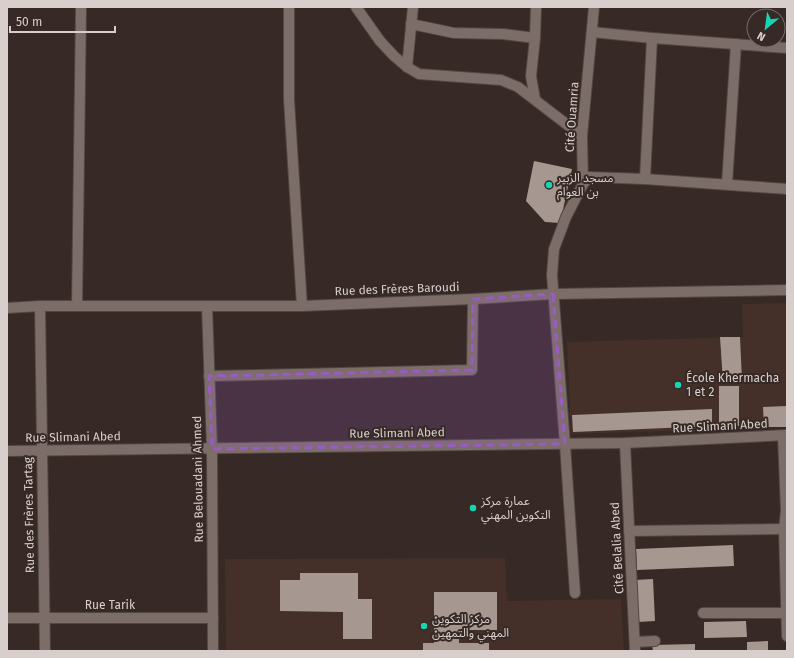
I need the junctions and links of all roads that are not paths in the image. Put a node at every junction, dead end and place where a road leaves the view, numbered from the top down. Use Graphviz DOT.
graph roads {
  1 [pos="81,7"];
  2 [pos="289,7"];
  3 [pos="356,7"];
  4 [pos="413,7"];
  5 [pos="536,7"];
  6 [pos="594,7"];
  7 [pos="411,24"];
  8 [pos="592,32"];
  9 [pos="535,38"];
  10 [pos="652,38"];
  11 [pos="736,44"];
  12 [pos="787,48"];
  13 [pos="407,67"];
  14 [pos="535,100"];
  15 [pos="582,136"];
  16 [pos="645,179"];
  17 [pos="583,184"];
  18 [pos="727,184"];
  19 [pos="787,189"];
  20 [pos="787,290"];
  21 [pos="553,294"];
  22 [pos="472,299"];
  23 [pos="40,306"];
  24 [pos="77,306"];
  25 [pos="206,306"];
  26 [pos="302,306"];
  27 [pos="7,308"];
  28 [pos="209,376"];
  29 [pos="785,435"];
  30 [pos="625,443"];
  31 [pos="565,444"];
  32 [pos="212,449"];
  33 [pos="7,450"];
  34 [pos="41,450"];
  35 [pos="786,511"];
  36 [pos="784,529"];
  37 [pos="629,531"];
  38 [pos="786,583"];
  39 [pos="575,593"];
  40 [pos="703,613"];
  41 [pos="786,613"];
  42 [pos="7,618"];
  43 [pos="44,618"];
  44 [pos="214,618"];
  45 [pos="787,636"];
  46 [pos="655,641"];
  47 [pos="635,647"];
  48 [pos="45,651"];
  49 [pos="213,651"];
  1 -- 24 [label="street"];
  2 -- 26 [label="street"];
  3 -- 13 [label="street"];
  4 -- 7 [label="street"];
  5 -- 9 [label="street"];
  6 -- 8 [label="street, Cité Ouamria"];
  7 -- 9 [label="street"];
  7 -- 13 [label="street"];
  8 -- 10 [label="street"];
  8 -- 15 [label="street, Cité Ouamria"];
  9 -- 14 [label="street"];
  10 -- 11 [label="street"];
  10 -- 16 [label="street"];
  11 -- 12 [label="street"];
  11 -- 18 [label="street"];
  13 -- 14 [label="street"];
  14 -- 15 [label="street"];
  15 -- 17 [label="street, Cité Ouamria"];
  16 -- 17 [label="street"];
  16 -- 18 [label="street"];
  17 -- 21 [label="street, Cité Ouamria"];
  18 -- 19 [label="street"];
  20 -- 21 [label="street, Rue des Frères Baroudi"];
  21 -- 22 [label="street, Rue des Frères Baroudi"];
  21 -- 31 [label="street, Cité Ouamria"];
  22 -- 26 [label="street, Rue des Frères Baroudi"];
  22 -- 28 [label="street"];
  23 -- 24 [label="street, Rue des Frères Baroudi"];
  23 -- 27 [label="street, Rue des Frères Baroudi"];
  23 -- 34 [label="street, Rue des Frères Tartag"];
  24 -- 25 [label="street, Rue des Frères Baroudi"];
  25 -- 26 [label="street, Rue des Frères Baroudi"];
  25 -- 28 [label="street, Rue Belouadani Ahmed"];
  28 -- 32 [label="street, Rue Belouadani Ahmed"];
  29 -- 30 [label="street, Rue Slimani Abed"];
  29 -- 35 [label="street"];
  30 -- 31 [label="street, Rue Slimani Abed"];
  30 -- 37 [label="street, Cité Belalia Abed"];
  31 -- 32 [label="street, Rue Slimani Abed"];
  31 -- 39 [label="street, Cité Ouamria"];
  32 -- 34 [label="street, Rue Slimani Abed"];
  32 -- 44 [label="street, Rue Belouadani Ahmed"];
  33 -- 34 [label="street, Rue Slimani Abed"];
  34 -- 43 [label="street, Rue des Frères Tartag"];
  35 -- 36 [label="street"];
  36 -- 37 [label="street"];
  36 -- 38 [label="street"];
  37 -- 47 [label="street, Cité Belalia Abed"];
  38 -- 41 [label="street"];
  40 -- 41 [label="street"];
  41 -- 45 [label="street"];
  42 -- 43 [label="street, Rue Tarik"];
  43 -- 44 [label="street, Rue Tarik"];
  43 -- 48 [label="street, Rue des Frères Tartag"];
  44 -- 49 [label="street, Rue Belouadani Ahmed"];
  46 -- 47 [label="street"];
}
